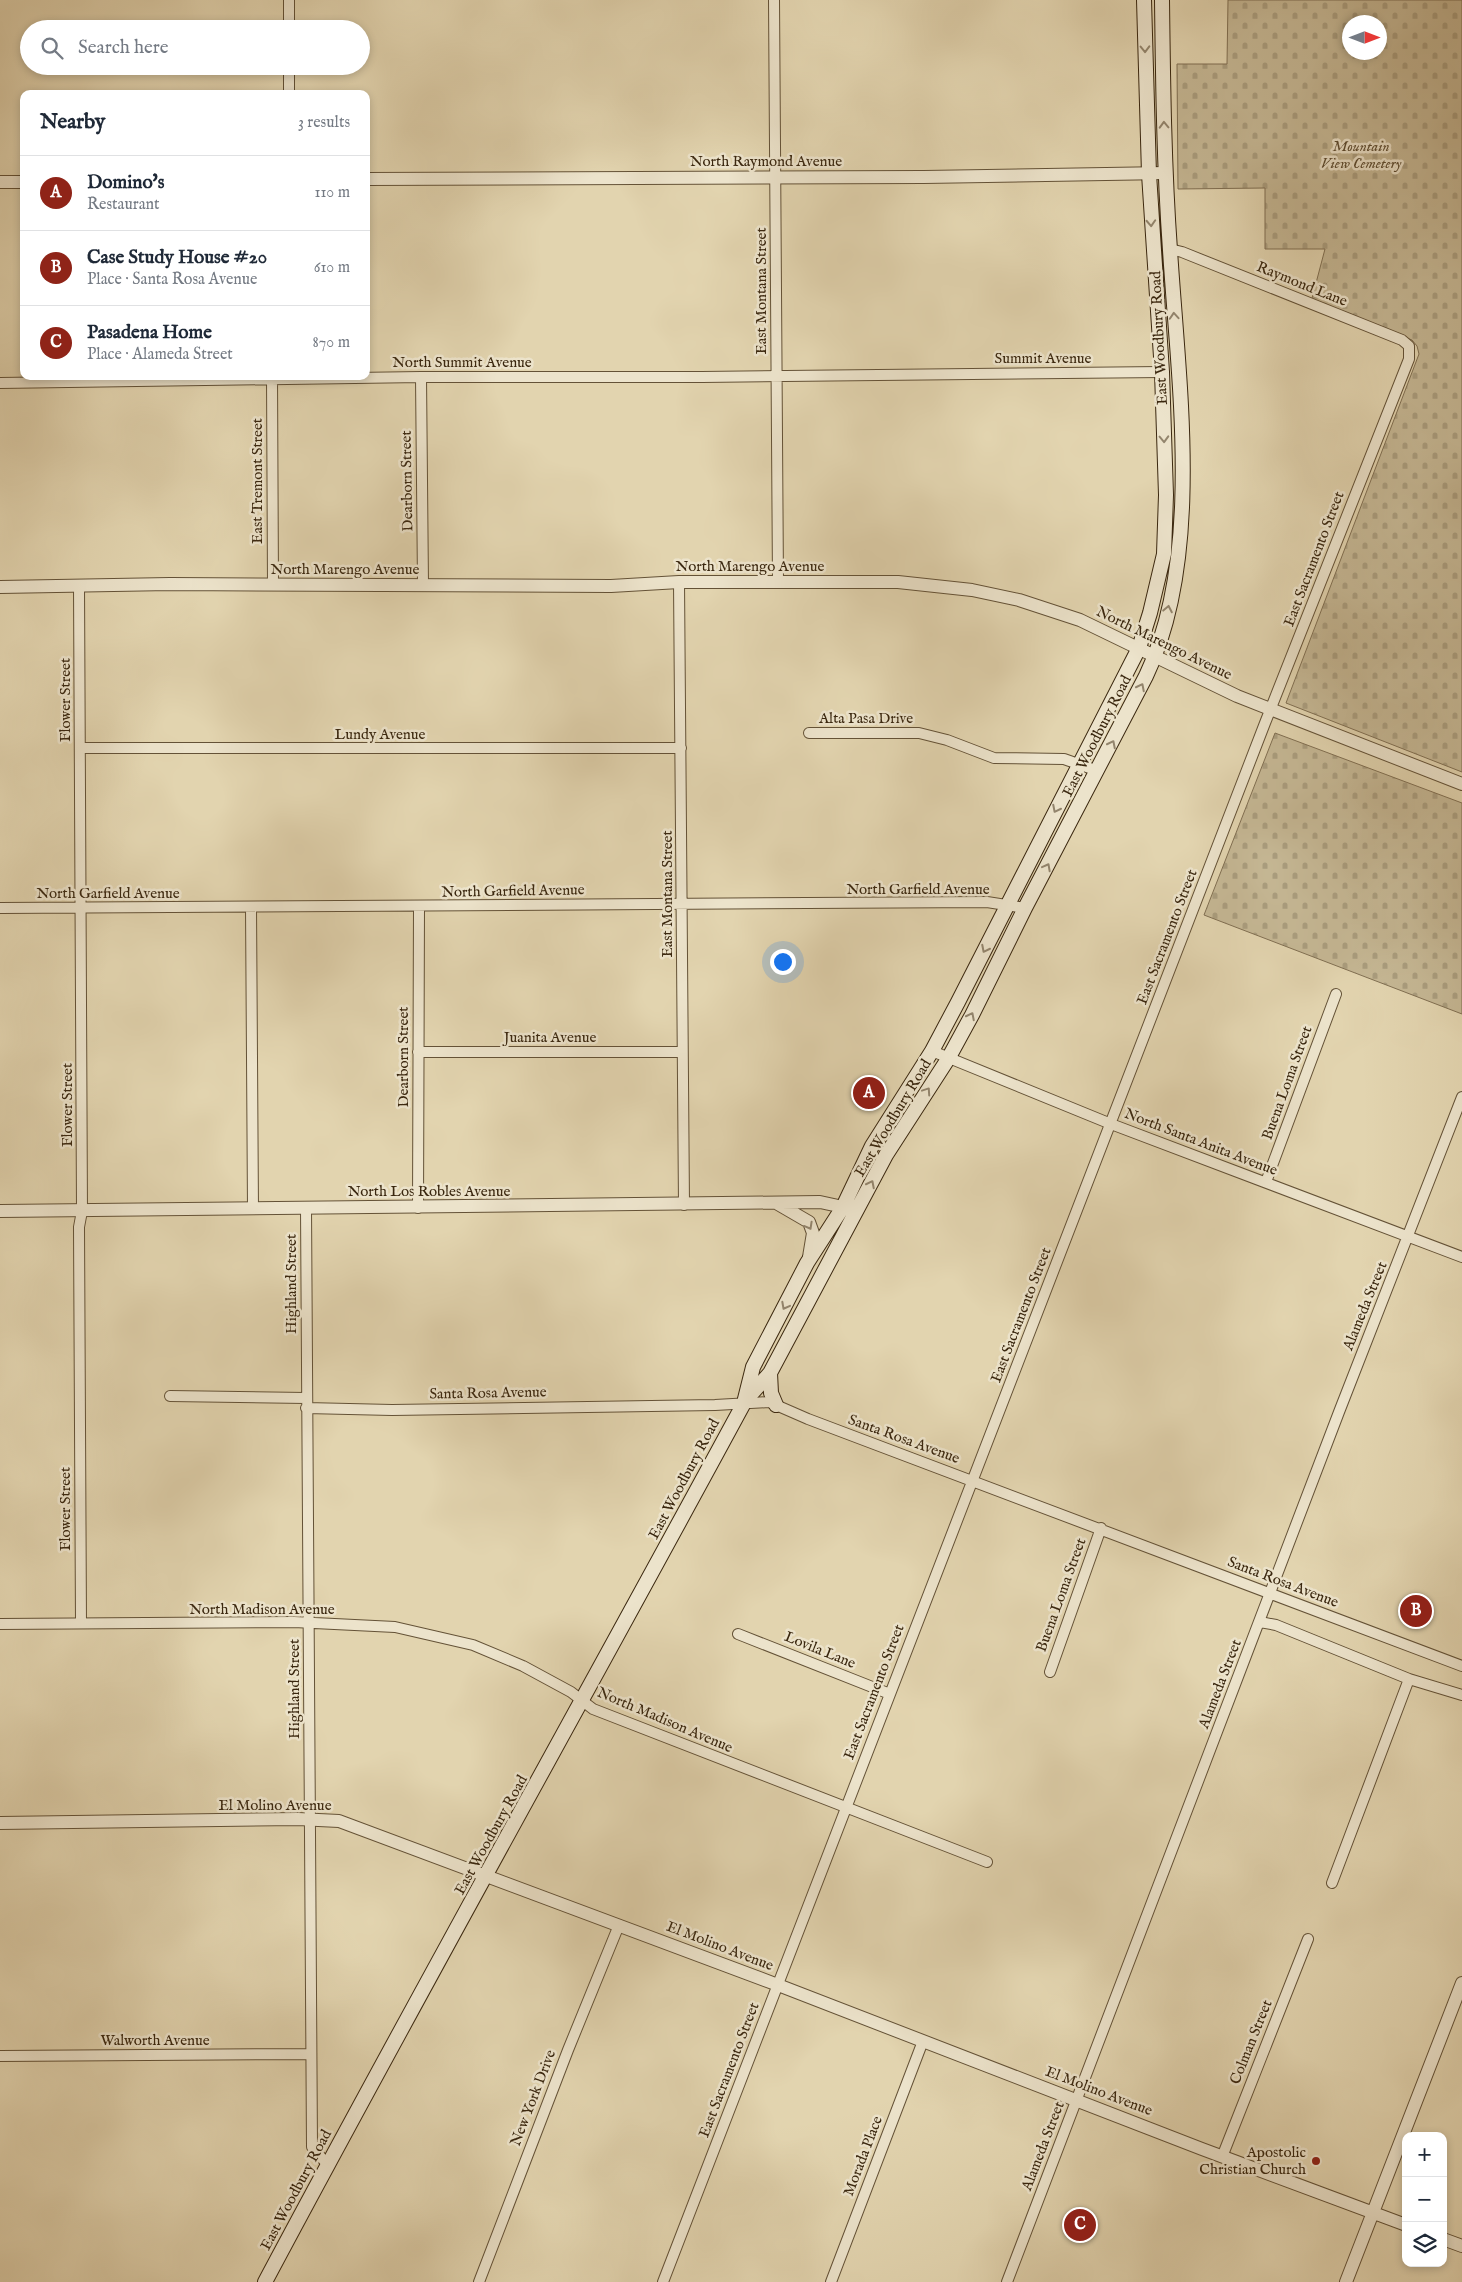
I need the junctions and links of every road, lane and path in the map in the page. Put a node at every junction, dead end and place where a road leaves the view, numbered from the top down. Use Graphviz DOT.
graph roads {
  1 [pos="289,0"];
  2 [pos="774,0"];
  3 [pos="1144,0"];
  4 [pos="1162,0"];
  5 [pos="289,20"];
  6 [pos="289,75"];
  7 [pos="289,90"];
  8 [pos="1166,173"];
  9 [pos="1148,174"];
  10 [pos="776,177"];
  11 [pos="370,179"];
  12 [pos="0,182"];
  13 [pos="20,182"];
  14 [pos="1170,249"];
  15 [pos="1409,359"];
  16 [pos="1162,372"];
  17 [pos="924,374"];
  18 [pos="777,376"];
  19 [pos="370,377"];
  20 [pos="421,377"];
  21 [pos="216,380"];
  22 [pos="272,380"];
  23 [pos="0,383"];
  24 [pos="679,582"];
  25 [pos="778,582"];
  26 [pos="79,585"];
  27 [pos="273,585"];
  28 [pos="423,585"];
  29 [pos="0,587"];
  30 [pos="1139,648"];
  31 [pos="1156,656"];
  32 [pos="1271,709"];
  33 [pos="809,733"];
  34 [pos="80,748"];
  35 [pos="681,748"];
  36 [pos="1078,765"];
  37 [pos="1098,771"];
  38 [pos="1462,784"];
  39 [pos="682,904"];
  40 [pos="1007,905"];
  41 [pos="251,907"];
  42 [pos="419,907"];
  43 [pos="0,908"];
  44 [pos="80,908"];
  45 [pos="1025,908"];
  46 [pos="1336,994"];
  47 [pos="932,1050"];
  48 [pos="418,1052"];
  49 [pos="682,1052"];
  50 [pos="948,1059"];
  51 [pos="1462,1097"];
  52 [pos="890,1115"];
  53 [pos="905,1123"];
  54 [pos="1111,1124"];
  55 [pos="1266,1182"];
  56 [pos="778,1204"];
  57 [pos="684,1205"];
  58 [pos="843,1207"];
  59 [pos="306,1208"];
  60 [pos="418,1208"];
  61 [pos="253,1209"];
  62 [pos="0,1211"];
  63 [pos="82,1211"];
  64 [pos="856,1213"];
  65 [pos="1409,1235"];
  66 [pos="1462,1257"];
  67 [pos="808,1263"];
  68 [pos="770,1373"];
  69 [pos="170,1396"];
  70 [pos="306,1403"];
  71 [pos="744,1403"];
  72 [pos="776,1405"];
  73 [pos="973,1480"];
  74 [pos="1101,1528"];
  75 [pos="1270,1594"];
  76 [pos="309,1622"];
  77 [pos="1260,1622"];
  78 [pos="80,1623"];
  79 [pos="0,1624"];
  80 [pos="738,1634"];
  81 [pos="1462,1666"];
  82 [pos="1050,1672"];
  83 [pos="1409,1679"];
  84 [pos="890,1694"];
  85 [pos="1462,1695"];
  86 [pos="583,1701"];
  87 [pos="846,1808"];
  88 [pos="309,1819"];
  89 [pos="0,1822"];
  90 [pos="987,1862"];
  91 [pos="486,1876"];
  92 [pos="1332,1883"];
  93 [pos="619,1925"];
  94 [pos="1308,1939"];
  95 [pos="1462,1983"];
  96 [pos="778,1985"];
  97 [pos="923,2040"];
  98 [pos="311,2054"];
  99 [pos="0,2056"];
  100 [pos="1076,2100"];
  101 [pos="1222,2157"];
  102 [pos="327,2164"];
  103 [pos="1374,2213"];
  104 [pos="1402,2224"];
  105 [pos="1447,2240"];
  106 [pos="1462,2246"];
  107 [pos="266,2282"];
  108 [pos="479,2282"];
  109 [pos="663,2282"];
  110 [pos="830,2282"];
  111 [pos="1007,2282"];
  112 [pos="1346,2282"];
  1 -- 5 [label="street"];
  2 -- 10 [label="street, East Montana Street"];
  3 -- 9 [label="main road, East Woodbury Road, one-way"];
  8 -- 4 [label="main road, East Woodbury Road, one-way"];
  6 -- 7 [label="street"];
  8 -- 9 [label="street, North Raymond Avenue"];
  8 -- 14 [label="main road, East Woodbury Road"];
  9 -- 10 [label="street, North Raymond Avenue"];
  9 -- 16 [label="main road, East Woodbury Road, one-way"];
  10 -- 11 [label="street, North Raymond Avenue"];
  10 -- 18 [label="street, East Montana Street"];
  12 -- 13 [label="street"];
  14 -- 15 [label="street, Raymond Lane"];
  31 -- 14 [label="main road, East Woodbury Road, one-way"];
  15 -- 32 [label="street, East Sacramento Street"];
  16 -- 17 [label="street, Summit Avenue"];
  16 -- 30 [label="main road, East Woodbury Road, one-way"];
  17 -- 18 [label="street, North Summit Avenue"];
  18 -- 20 [label="street, North Summit Avenue"];
  18 -- 25 [label="street, East Montana Street"];
  19 -- 20 [label="street, North Summit Avenue"];
  20 -- 28 [label="street, Dearborn Street"];
  21 -- 23 [label="street, North Summit Avenue"];
  22 -- 27 [label="street, East Tremont Street"];
  24 -- 25 [label="street, North Marengo Avenue"];
  24 -- 28 [label="street, North Marengo Avenue"];
  24 -- 35 [label="street, East Montana Street"];
  25 -- 30 [label="street, North Marengo Avenue"];
  26 -- 27 [label="street, North Marengo Avenue"];
  26 -- 29 [label="street, North Marengo Avenue"];
  26 -- 34 [label="street, Flower Street"];
  27 -- 28 [label="street, North Marengo Avenue"];
  30 -- 31 [label="street, North Marengo Avenue"];
  30 -- 36 [label="main road, East Woodbury Road"];
  31 -- 32 [label="street, North Marengo Avenue"];
  37 -- 31 [label="main road, East Woodbury Road, one-way"];
  32 -- 38 [label="street, North Marengo Avenue"];
  32 -- 54 [label="street, East Sacramento Street"];
  33 -- 36 [label="street, Alta Pasa Drive"];
  34 -- 35 [label="street, Lundy Avenue"];
  34 -- 44 [label="street, Flower Street"];
  35 -- 39 [label="street, East Montana Street"];
  36 -- 37 [label="street, Alta Pasa Drive"];
  36 -- 40 [label="main road, East Woodbury Road, one-way"];
  45 -- 37 [label="main road, East Woodbury Road, one-way"];
  39 -- 40 [label="street, North Garfield Avenue"];
  39 -- 42 [label="street, North Garfield Avenue"];
  39 -- 49 [label="street, East Montana Street"];
  40 -- 45 [label="street, North Garfield Avenue"];
  40 -- 47 [label="main road, East Woodbury Road, one-way"];
  41 -- 42 [label="street, North Garfield Avenue"];
  41 -- 44 [label="street, North Garfield Avenue"];
  41 -- 61 [label="street"];
  42 -- 48 [label="street, Dearborn Street"];
  43 -- 44 [label="street, North Garfield Avenue"];
  44 -- 63 [label="street, Flower Street"];
  50 -- 45 [label="main road, East Woodbury Road, one-way"];
  46 -- 55 [label="street, Buena Loma Street"];
  47 -- 50 [label="street, North Santa Anita Avenue"];
  47 -- 52 [label="main road, East Woodbury Road"];
  48 -- 49 [label="street, Juanita Avenue"];
  48 -- 60 [label="street, Dearborn Street"];
  49 -- 57 [label="street, East Montana Street"];
  53 -- 50 [label="main road, East Woodbury Road, one-way"];
  50 -- 54 [label="street, North Santa Anita Avenue"];
  51 -- 65 [label="street, Alameda Street"];
  52 -- 53 [label="main road"];
  52 -- 58 [label="main road, East Woodbury Road"];
  64 -- 53 [label="main road, East Woodbury Road, one-way"];
  54 -- 55 [label="street, North Santa Anita Avenue"];
  54 -- 73 [label="street, East Sacramento Street"];
  55 -- 65 [label="street, North Santa Anita Avenue"];
  56 -- 57 [label="street, North Los Robles Avenue"];
  56 -- 58 [label="street, North Los Robles Avenue"];
  56 -- 67 [label="street, one-way"];
  57 -- 60 [label="street, North Los Robles Avenue"];
  58 -- 64 [label="street, North Los Robles Avenue"];
  58 -- 67 [label="main road, East Woodbury Road"];
  59 -- 60 [label="street, North Los Robles Avenue"];
  59 -- 61 [label="street, North Los Robles Avenue"];
  59 -- 70 [label="street, Highland Street"];
  61 -- 63 [label="street, North Los Robles Avenue"];
  62 -- 63 [label="street, North Los Robles Avenue"];
  63 -- 78 [label="street, Flower Street"];
  64 -- 68 [label="main road, East Woodbury Road"];
  65 -- 66 [label="street, North Santa Anita Avenue"];
  65 -- 75 [label="street, Alameda Street"];
  67 -- 71 [label="main road, East Woodbury Road, one-way"];
  68 -- 71 [label="main road, East Woodbury Road"];
  68 -- 72 [label="main road"];
  69 -- 70 [label="street, Santa Rosa Avenue"];
  70 -- 71 [label="street, Santa Rosa Avenue"];
  70 -- 76 [label="street, Highland Street"];
  71 -- 72 [label="street, Santa Rosa Avenue"];
  71 -- 86 [label="main road, East Woodbury Road"];
  72 -- 73 [label="street, Santa Rosa Avenue"];
  73 -- 74 [label="street, Santa Rosa Avenue"];
  73 -- 84 [label="street, East Sacramento Street"];
  74 -- 75 [label="street, Santa Rosa Avenue"];
  74 -- 82 [label="street, Buena Loma Street"];
  75 -- 77 [label="street, Alameda Street"];
  75 -- 81 [label="street, Santa Rosa Avenue"];
  76 -- 78 [label="street, North Madison Avenue"];
  76 -- 86 [label="street, North Madison Avenue"];
  76 -- 88 [label="street, Highland Street"];
  77 -- 83 [label="street"];
  77 -- 100 [label="street, Alameda Street"];
  78 -- 79 [label="street, North Madison Avenue"];
  80 -- 84 [label="street, Lovila Lane"];
  83 -- 85 [label="street"];
  83 -- 92 [label="street"];
  84 -- 87 [label="street, East Sacramento Street"];
  86 -- 87 [label="street, North Madison Avenue"];
  86 -- 91 [label="main road, East Woodbury Road"];
  87 -- 90 [label="street, North Madison Avenue"];
  87 -- 96 [label="street, East Sacramento Street"];
  88 -- 89 [label="street, El Molino Avenue"];
  88 -- 91 [label="street, El Molino Avenue"];
  88 -- 98 [label="street, Highland Street"];
  91 -- 93 [label="street, El Molino Avenue"];
  91 -- 102 [label="main road, East Woodbury Road"];
  93 -- 96 [label="street, El Molino Avenue"];
  93 -- 108 [label="street, New York Drive"];
  94 -- 101 [label="street, Colman Street"];
  95 -- 103 [label="street"];
  96 -- 97 [label="street, El Molino Avenue"];
  96 -- 109 [label="street, East Sacramento Street"];
  97 -- 100 [label="street, El Molino Avenue"];
  97 -- 110 [label="street, Morada Place"];
  98 -- 99 [label="street, Walworth Avenue"];
  98 -- 102 [label="street, Highland Street"];
  100 -- 101 [label="street, El Molino Avenue"];
  100 -- 111 [label="street, Alameda Street"];
  101 -- 103 [label="street, El Molino Avenue"];
  102 -- 107 [label="main road, East Woodbury Road"];
  103 -- 104 [label="street, El Molino Avenue"];
  103 -- 112 [label="street"];
  105 -- 106 [label="street"];
}
